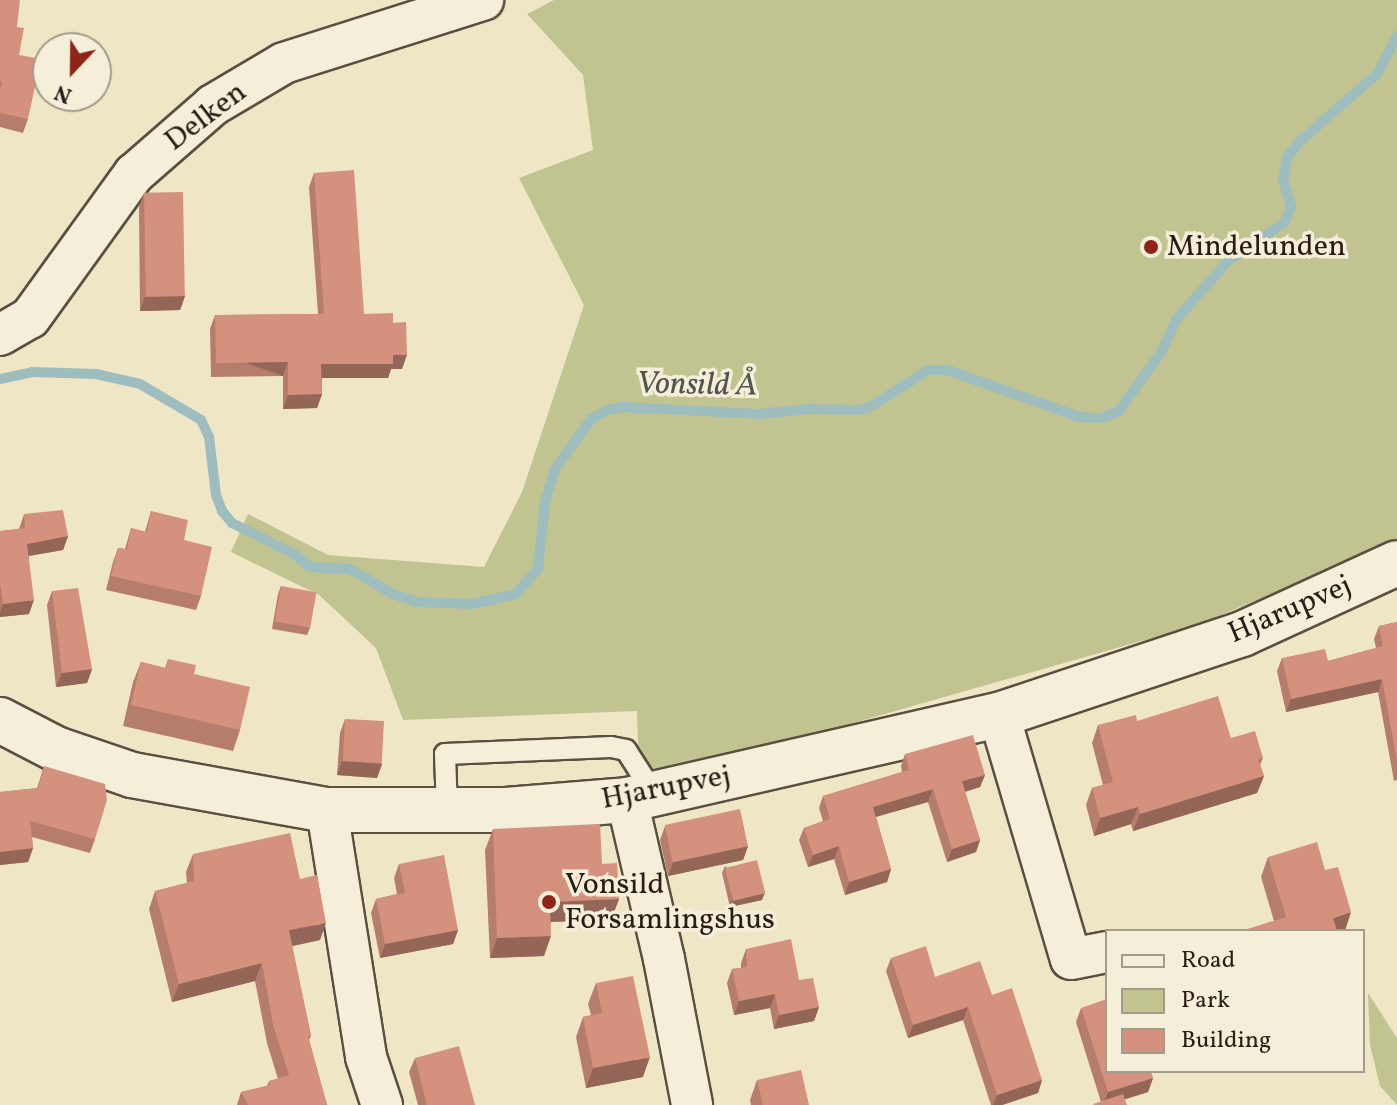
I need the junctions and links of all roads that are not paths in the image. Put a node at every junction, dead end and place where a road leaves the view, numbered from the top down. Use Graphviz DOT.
graph roads {
  1 [pos="483,0"];
  2 [pos="0,335"];
  3 [pos="1397,563"];
  4 [pos="999,715"];
  5 [pos="0,720"];
  6 [pos="640,797"];
  7 [pos="327,810"];
  8 [pos="447,811"];
  9 [pos="1105,952"];
  10 [pos="382,1105"];
  11 [pos="692,1105"];
  1 -- 2 [label="street, Delken"];
  3 -- 4 [label="street, Hjarupvej"];
  4 -- 6 [label="street, Hjarupvej"];
  4 -- 9 [label="street"];
  5 -- 7 [label="street, Hjarupvej"];
  6 -- 8 [label="street, Hjarupvej"];
  6 -- 8 [label="lane"];
  6 -- 11 [label="street"];
  7 -- 8 [label="street, Hjarupvej"];
  7 -- 10 [label="street"];
}
